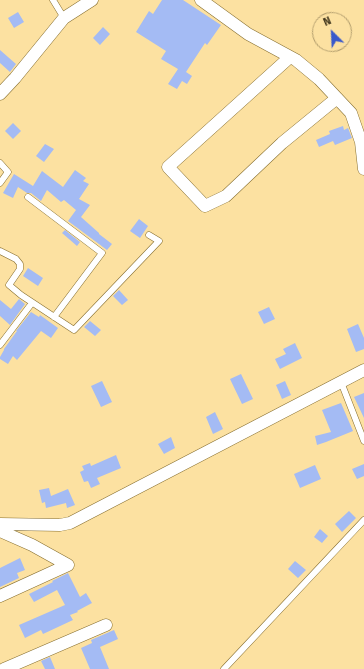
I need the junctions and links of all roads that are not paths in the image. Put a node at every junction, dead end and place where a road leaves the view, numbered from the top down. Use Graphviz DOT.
graph roads {
  1 [pos="53,0"];
  2 [pos="92,0"];
  3 [pos="201,0"];
  4 [pos="64,18"];
  5 [pos="290,57"];
  6 [pos="0,94"];
  7 [pos="337,98"];
  8 [pos="0,163"];
  9 [pos="364,169"];
  10 [pos="0,183"];
  11 [pos="28,197"];
  12 [pos="149,235"];
  13 [pos="0,251"];
  14 [pos="32,303"];
  15 [pos="54,317"];
  16 [pos="0,345"];
  17 [pos="364,370"];
  18 [pos="341,382"];
  19 [pos="364,441"];
  20 [pos="364,520"];
  21 [pos="0,524"];
  22 [pos="0,531"];
  23 [pos="0,596"];
  24 [pos="106,625"];
  25 [pos="4,669"];
  26 [pos="224,669"];
  1 -- 4 [label="lane"];
  2 -- 4 [label="street"];
  3 -- 5 [label="street"];
  4 -- 6 [label="street"];
  5 -- 7 [label="street"];
  5 -- 7 [label="street"];
  7 -- 9 [label="street"];
  8 -- 10 [label="lane"];
  11 -- 15 [label="lane"];
  12 -- 15 [label="lane"];
  13 -- 14 [label="lane"];
  14 -- 15 [label="lane"];
  14 -- 16 [label="lane"];
  17 -- 18 [label="street"];
  18 -- 19 [label="lane"];
  18 -- 21 [label="street"];
  20 -- 26 [label="lane"];
  22 -- 23 [label="street"];
  24 -- 25 [label="street"];
}
